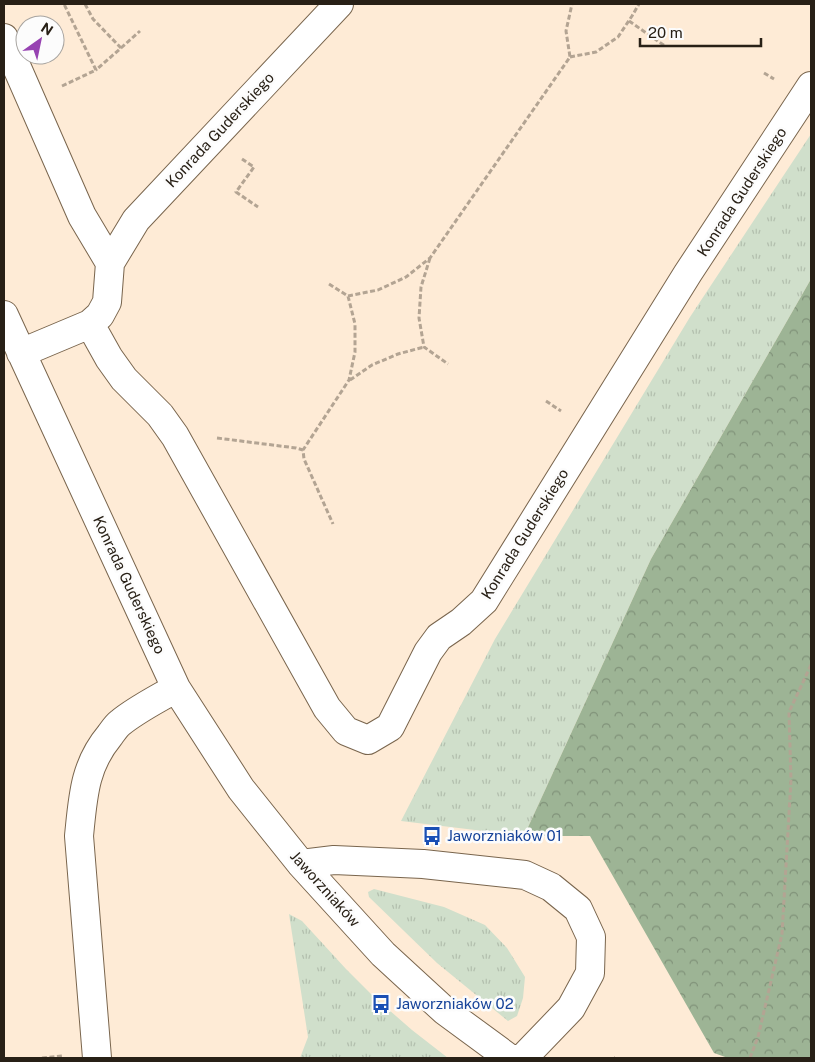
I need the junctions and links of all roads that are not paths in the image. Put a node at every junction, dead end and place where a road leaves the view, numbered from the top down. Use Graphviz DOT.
graph roads {
  1 [pos="338,4"];
  2 [pos="4,38"];
  3 [pos="811,86"];
  4 [pos="110,263"];
  5 [pos="4,315"];
  6 [pos="90,324"];
  7 [pos="21,353"];
  8 [pos="176,688"];
  9 [pos="300,864"];
  10 [pos="97,1058"];
  11 [pos="509,1058"];
  12 [pos="523,1058"];
  1 -- 4 [label="street, Konrada Guderskiego"];
  2 -- 4 [label="street"];
  3 -- 6 [label="street, Konrada Guderskiego"];
  4 -- 6 [label="street, Konrada Guderskiego"];
  5 -- 7 [label="street, Konrada Guderskiego"];
  6 -- 7 [label="street, Konrada Guderskiego"];
  7 -- 8 [label="street, Konrada Guderskiego"];
  8 -- 9 [label="street, Jaworzniaków"];
  8 -- 10 [label="street"];
  9 -- 11 [label="street, Jaworzniaków"];
  9 -- 12 [label="street"];
}
